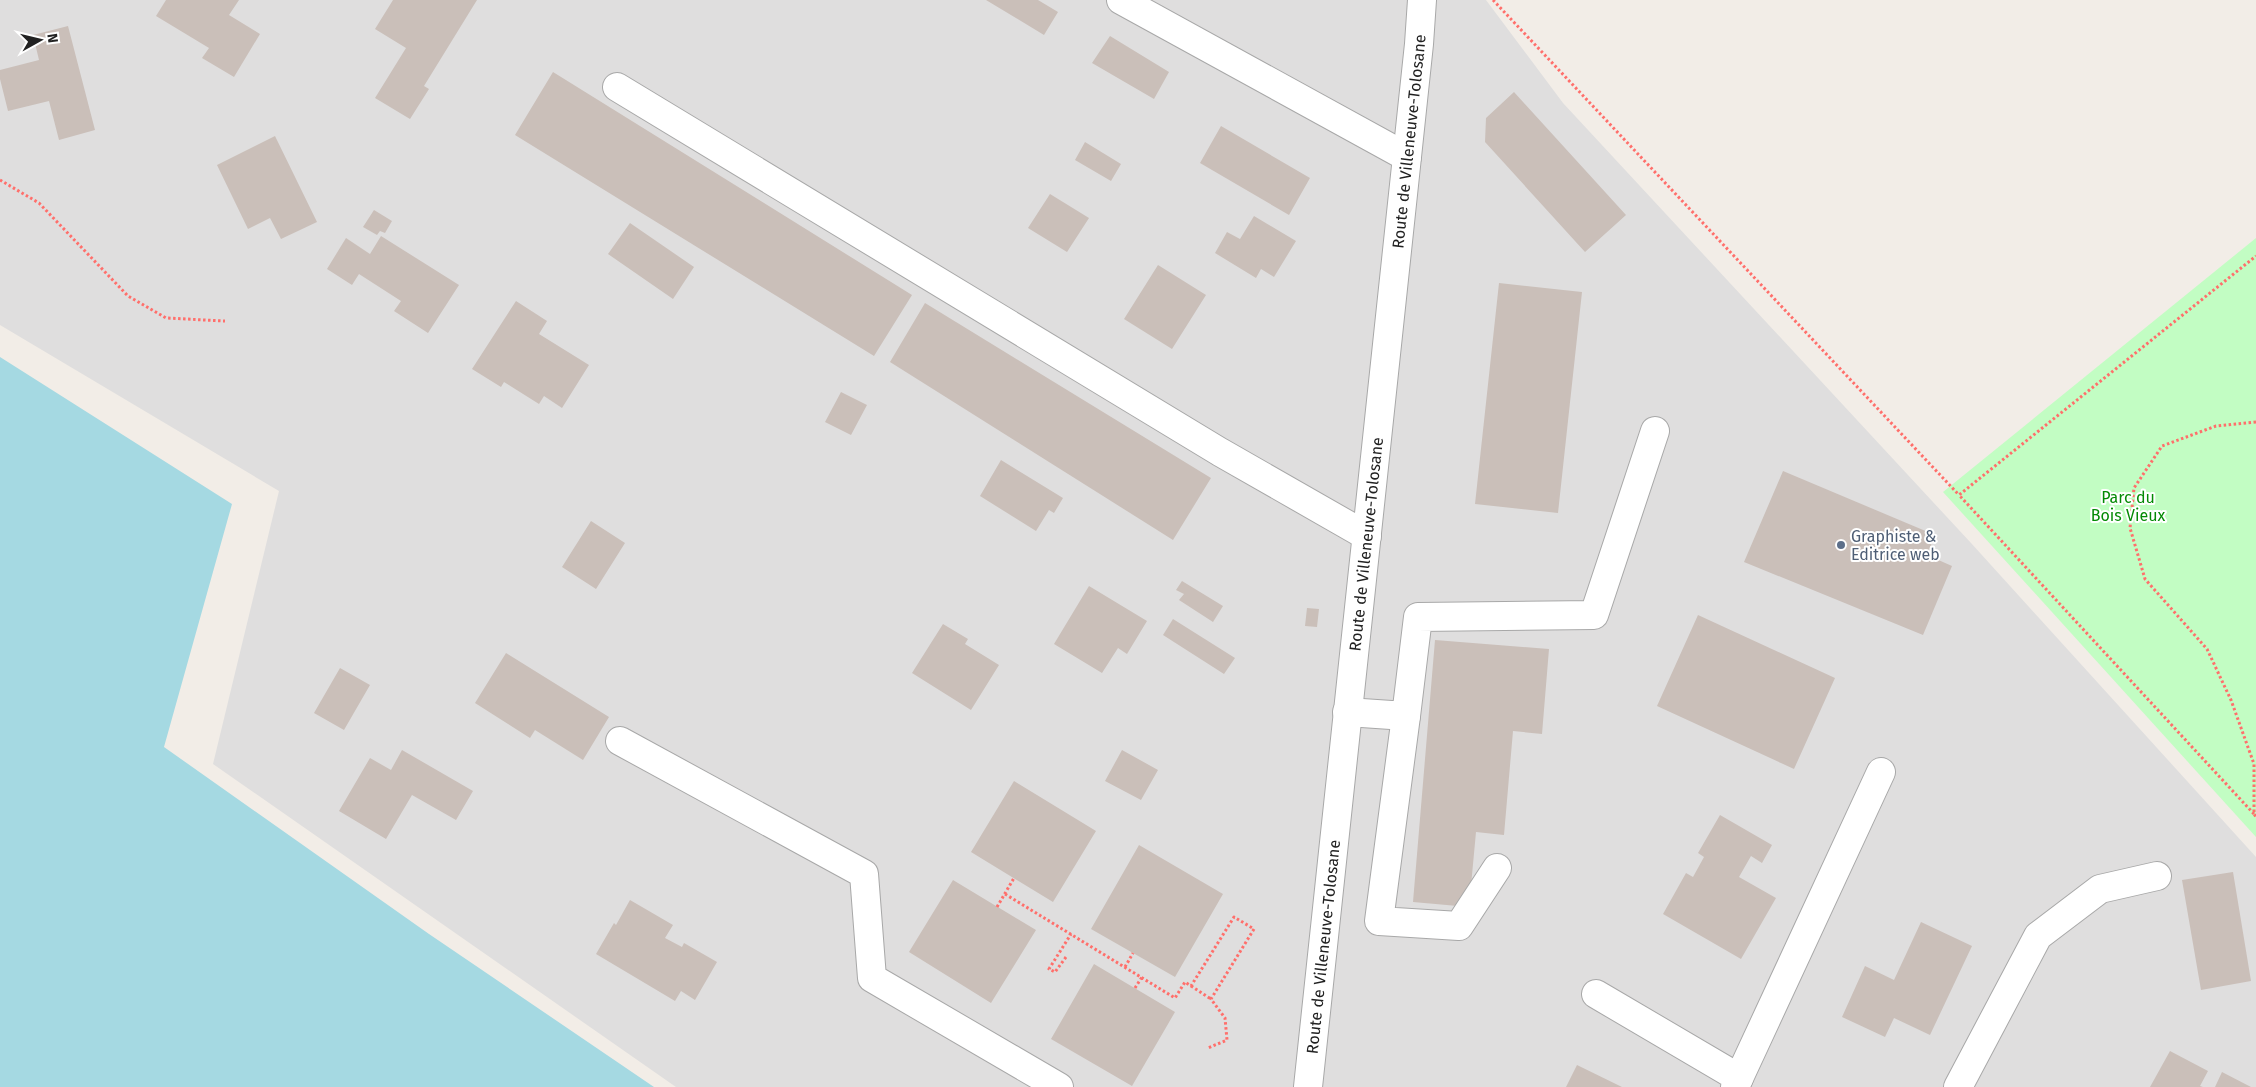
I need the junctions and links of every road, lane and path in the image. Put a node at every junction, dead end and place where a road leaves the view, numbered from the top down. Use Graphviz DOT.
graph roads {
  1 [pos="1121,0"];
  2 [pos="1422,0"];
  3 [pos="1493,0"];
  4 [pos="617,87"];
  5 [pos="1407,157"];
  6 [pos="0,180"];
  7 [pos="2256,256"];
  8 [pos="224,321"];
  9 [pos="2256,422"];
  10 [pos="1655,431"];
  11 [pos="1959,495"];
  12 [pos="1367,536"];
  13 [pos="1347,712"];
  14 [pos="1406,716"];
  15 [pos="620,741"];
  16 [pos="1881,772"];
  17 [pos="2255,816"];
  18 [pos="1497,868"];
  19 [pos="2157,876"];
  20 [pos="1014,878"];
  21 [pos="1004,894"];
  22 [pos="997,906"];
  23 [pos="1071,934"];
  24 [pos="1134,953"];
  25 [pos="1066,957"];
  26 [pos="1125,967"];
  27 [pos="1142,978"];
  28 [pos="1191,986"];
  29 [pos="1135,988"];
  30 [pos="1596,994"];
  31 [pos="1211,999"];
  32 [pos="1208,1048"];
  33 [pos="1737,1082"];
  34 [pos="1059,1087"];
  35 [pos="1308,1087"];
  36 [pos="1958,1087"];
  1 -- 5 [label="street"];
  2 -- 5 [label="street, Route de Villeneuve-Tolosane"];
  3 -- 11 [label="path"];
  4 -- 12 [label="street"];
  5 -- 12 [label="street, Route de Villeneuve-Tolosane"];
  6 -- 8 [label="path"];
  7 -- 11 [label="path"];
  9 -- 17 [label="path"];
  10 -- 14 [label="street"];
  11 -- 17 [label="path"];
  12 -- 13 [label="street, Route de Villeneuve-Tolosane"];
  13 -- 14 [label="street"];
  13 -- 35 [label="street, Route de Villeneuve-Tolosane"];
  14 -- 18 [label="street"];
  15 -- 34 [label="street"];
  16 -- 33 [label="street"];
  19 -- 36 [label="street"];
  20 -- 21 [label="path"];
  21 -- 22 [label="path"];
  21 -- 23 [label="path"];
  23 -- 25 [label="path"];
  23 -- 26 [label="path"];
  24 -- 26 [label="path"];
  26 -- 27 [label="path"];
  27 -- 28 [label="path"];
  27 -- 29 [label="path"];
  28 -- 31 [label="path"];
  28 -- 31 [label="path"];
  30 -- 33 [label="street"];
  31 -- 32 [label="path"];
}
